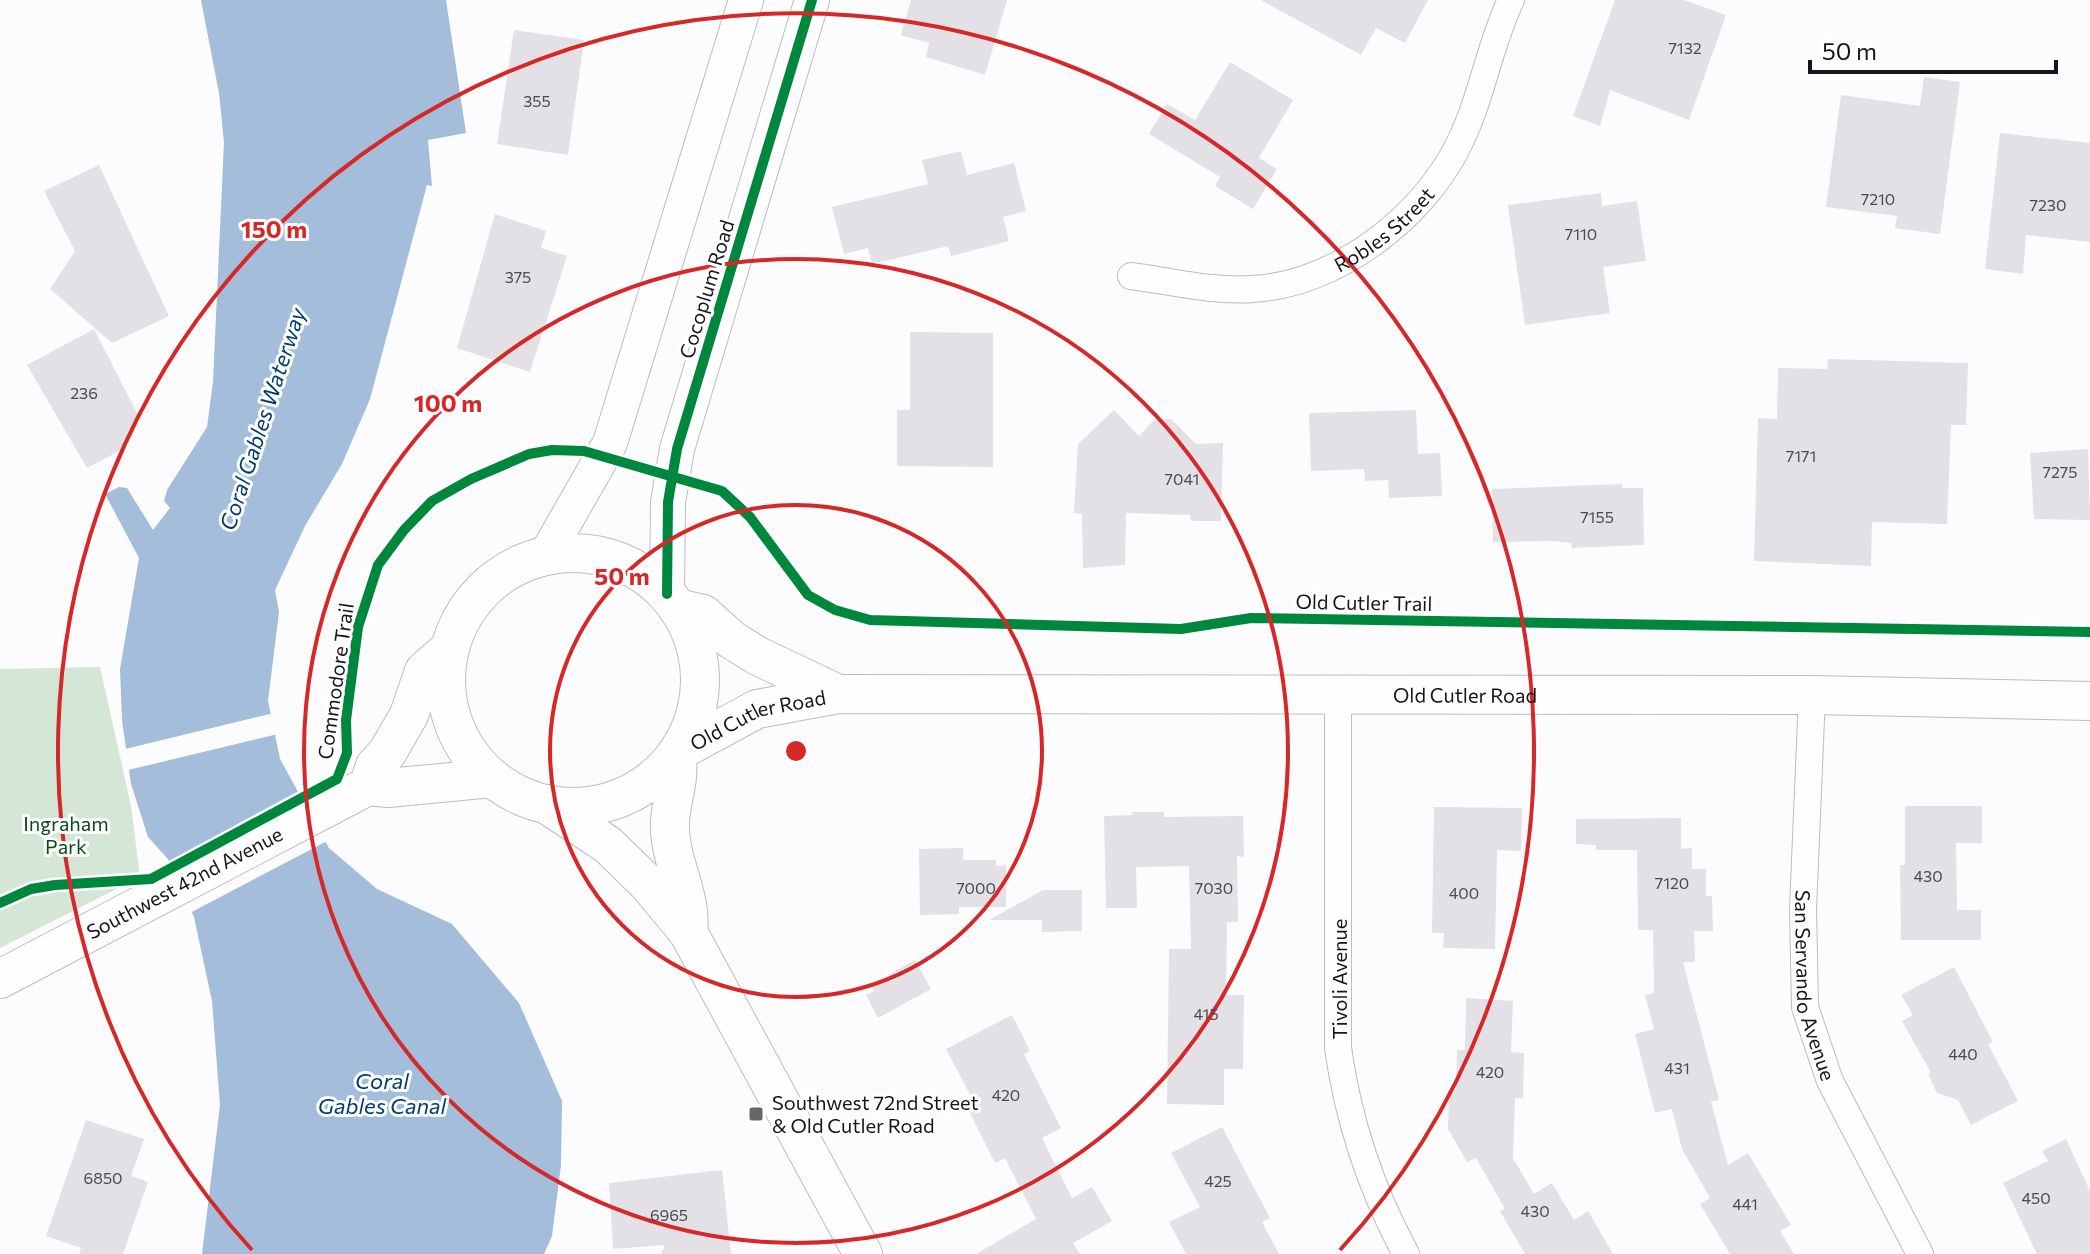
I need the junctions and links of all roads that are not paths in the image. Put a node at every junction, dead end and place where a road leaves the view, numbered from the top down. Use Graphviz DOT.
graph roads {
  1 [pos="746,0"];
  2 [pos="812,0"];
  3 [pos="1511,0"];
  4 [pos="1131,276"];
  5 [pos="546,555"];
  6 [pos="672,601"];
  7 [pos="448,650"];
  8 [pos="1338,693"];
  9 [pos="838,694"];
  10 [pos="1812,695"];
  11 [pos="2090,701"];
  12 [pos="677,753"];
  13 [pos="492,778"];
  14 [pos="368,786"];
  15 [pos="546,804"];
  16 [pos="688,932"];
  17 [pos="0,979"];
  18 [pos="863,1254"];
  19 [pos="1406,1254"];
  20 [pos="1920,1254"];
  1 -- 5 [label="street"];
  2 -- 6 [label="street, Cocoplum Road"];
  3 -- 4 [label="street, Robles Street"];
  5 -- 6 [label="main road"];
  5 -- 7 [label="main road"];
  6 -- 9 [label="main road, Old Cutler Road"];
  6 -- 12 [label="main road"];
  7 -- 13 [label="main road"];
  7 -- 14 [label="main road"];
  8 -- 9 [label="main road, Old Cutler Road"];
  8 -- 10 [label="main road, Old Cutler Road"];
  8 -- 19 [label="street, Tivoli Avenue"];
  9 -- 12 [label="main road, Old Cutler Road"];
  10 -- 11 [label="main road, Old Cutler Road"];
  10 -- 20 [label="street, San Servando Avenue"];
  12 -- 15 [label="main road"];
  12 -- 16 [label="main road"];
  13 -- 14 [label="main road, Southwest 42nd Avenue"];
  13 -- 15 [label="main road"];
  14 -- 17 [label="main road, Southwest 42nd Avenue"];
  15 -- 16 [label="main road"];
  16 -- 18 [label="main road"];
}
